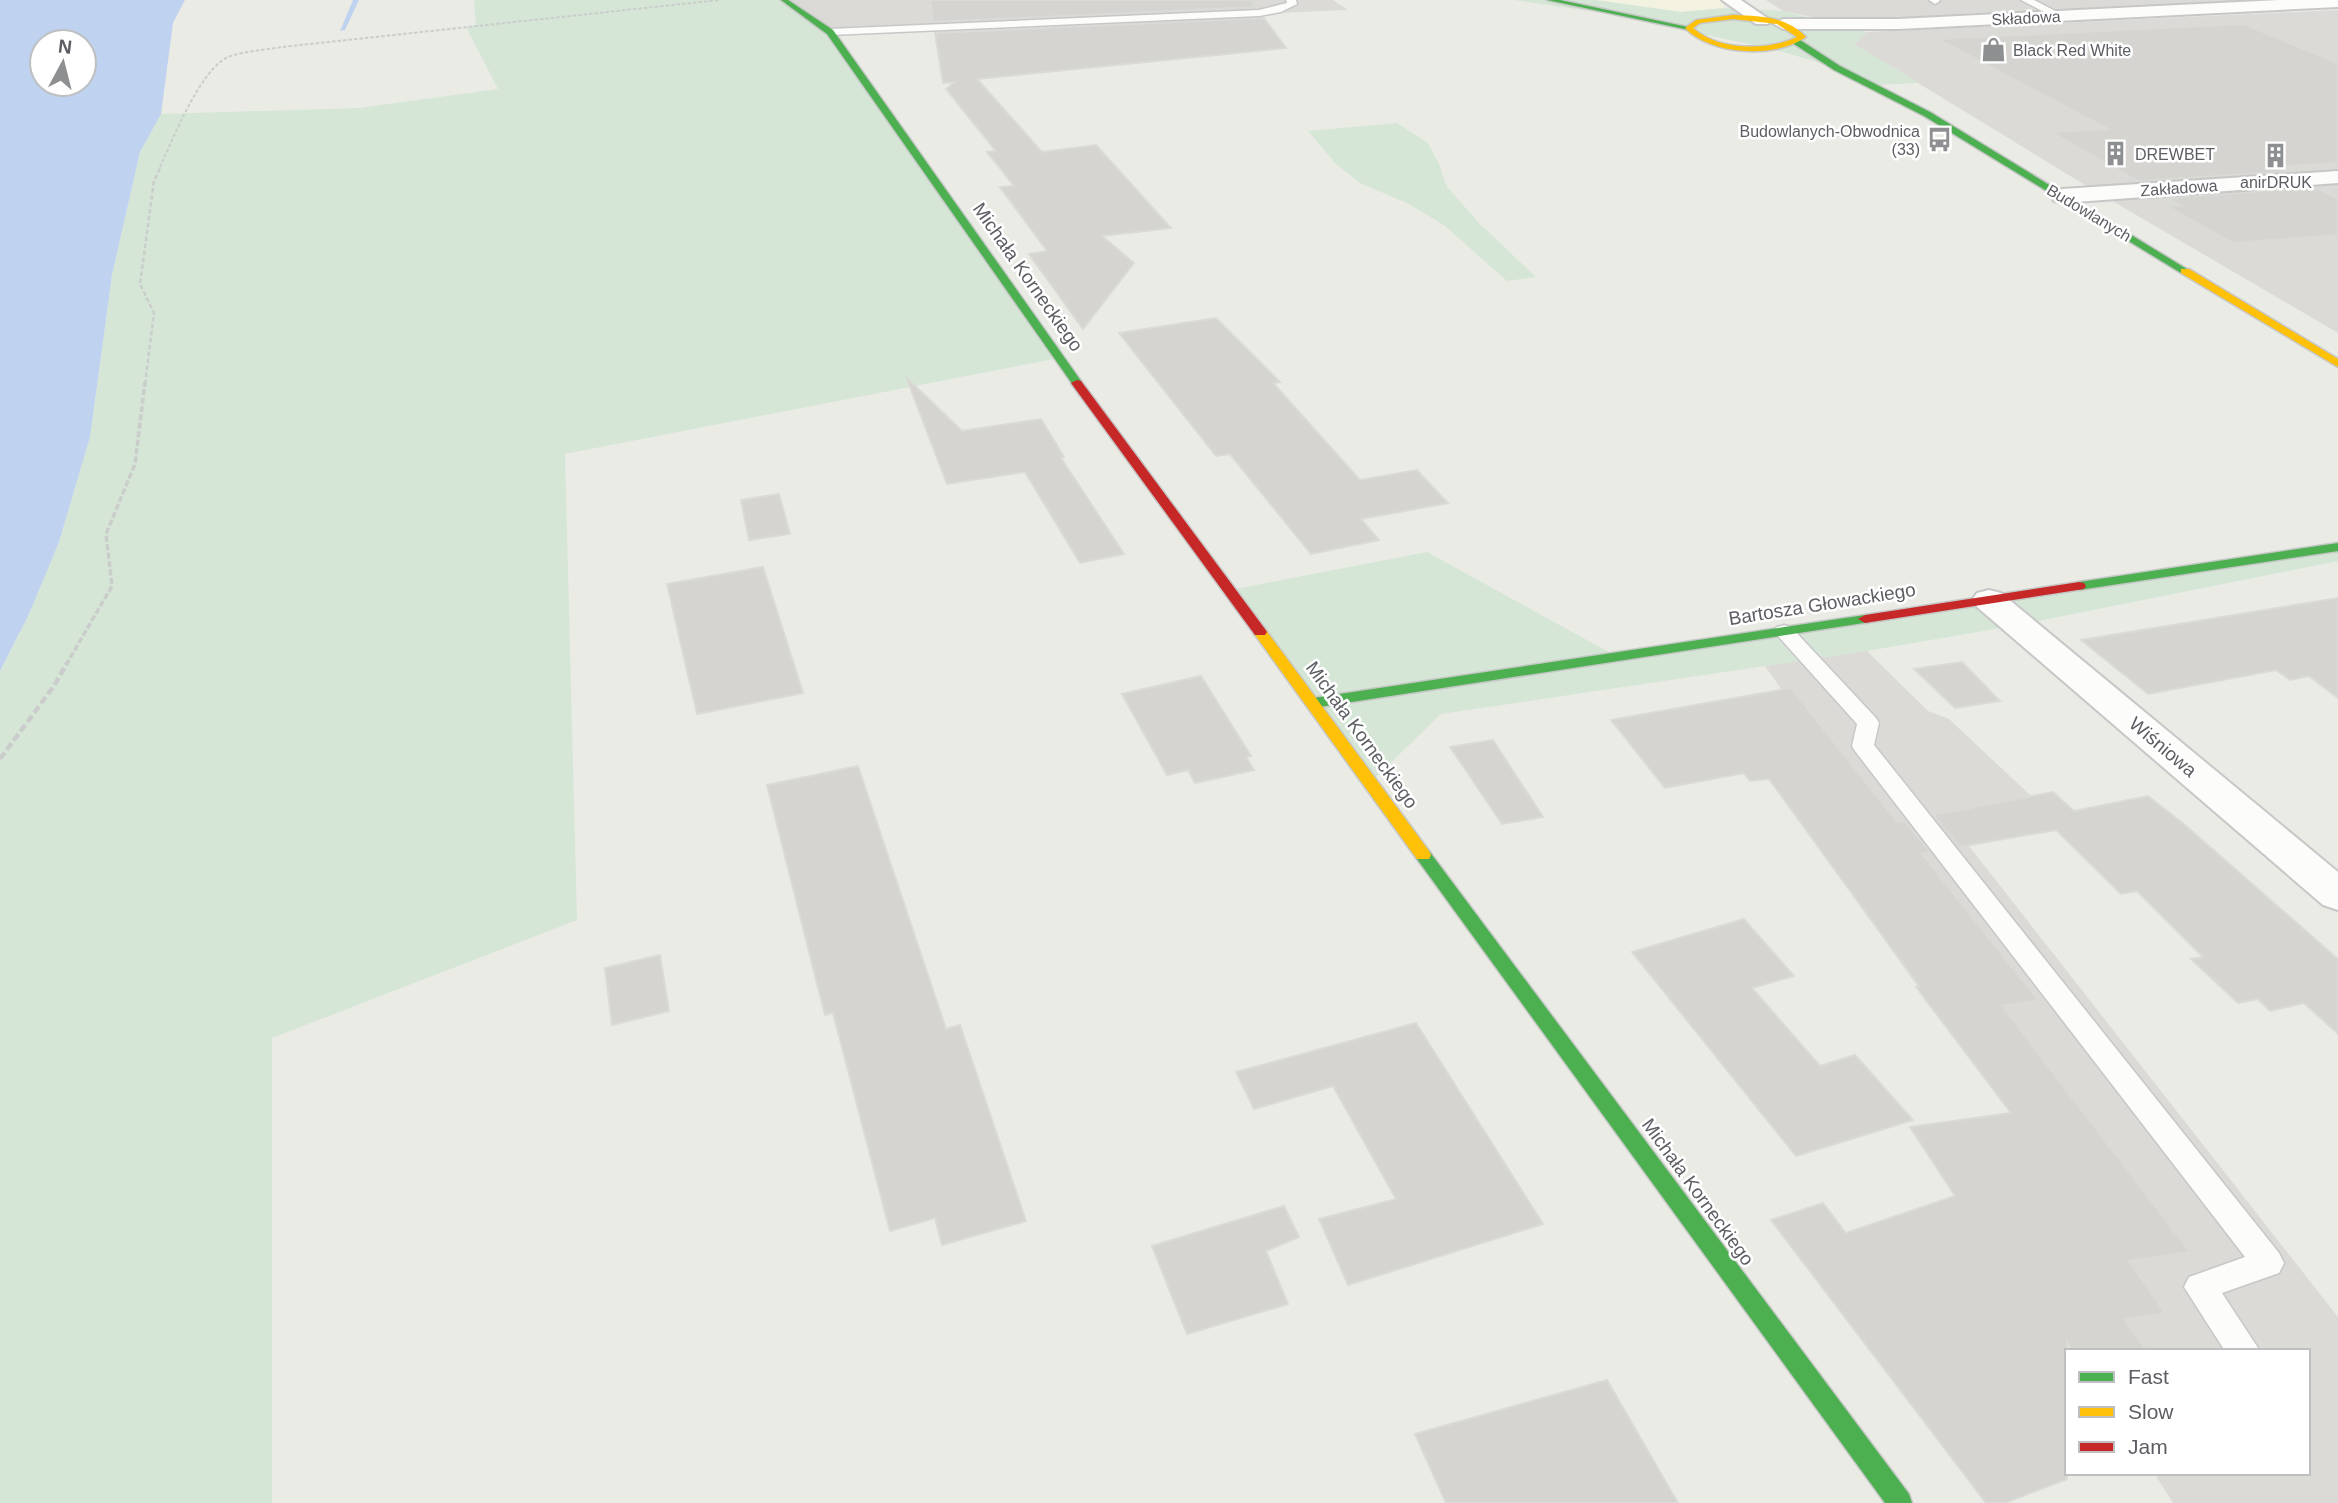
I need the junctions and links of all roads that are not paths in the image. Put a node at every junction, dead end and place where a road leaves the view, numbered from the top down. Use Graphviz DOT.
graph roads {
  1 [pos="785,0"];
  2 [pos="1291,0"];
  3 [pos="1550,0"];
  4 [pos="1723,0"];
  5 [pos="1730,0"];
  6 [pos="2026,0"];
  7 [pos="2326,2"];
  8 [pos="1616,12"];
  9 [pos="2060,16"];
  10 [pos="1714,18"];
  11 [pos="1762,20"];
  12 [pos="1783,24"];
  13 [pos="1882,25"];
  14 [pos="1689,28"];
  15 [pos="830,32"];
  16 [pos="1799,39"];
  17 [pos="1755,47"];
  18 [pos="1837,68"];
  19 [pos="2338,177"];
  20 [pos="2062,197"];
  21 [pos="2338,364"];
  22 [pos="2338,547"];
  23 [pos="1989,600"];
  24 [pos="1784,631"];
  25 [pos="1313,703"];
  26 [pos="2338,895"];
  27 [pos="2243,1349"];
  28 [pos="1900,1503"];
  1 -- 15 [label="street, Michała Korneckiego"];
  2 -- 15 [label="lane"];
  3 -- 8 [label="street"];
  4 -- 10 [label="street"];
  5 -- 11 [label="street"];
  6 -- 9 [label="lane"];
  7 -- 9 [label="street, Składowa"];
  8 -- 10 [label="street"];
  8 -- 14 [label="street"];
  9 -- 13 [label="street, Składowa"];
  10 -- 11 [label="street"];
  10 -- 14 [label="street"];
  11 -- 12 [label="street"];
  12 -- 13 [label="street, Składowa"];
  12 -- 16 [label="street, Budowlanych"];
  13 -- 16 [label="street, Składowa"];
  14 -- 17 [label="street"];
  15 -- 25 [label="street, Michała Korneckiego"];
  16 -- 17 [label="street"];
  16 -- 18 [label="street, Budowlanych"];
  17 -- 18 [label="street, Budowlanych"];
  18 -- 20 [label="street, Budowlanych"];
  19 -- 20 [label="street, Zakładowa"];
  20 -- 21 [label="street, Budowlanych"];
  22 -- 23 [label="street, Bartosza Głowackiego"];
  23 -- 24 [label="street, Bartosza Głowackiego"];
  23 -- 26 [label="street, Wiśniowa"];
  24 -- 25 [label="street, Bartosza Głowackiego"];
  24 -- 27 [label="lane"];
  25 -- 28 [label="street, Michała Korneckiego"];
}
